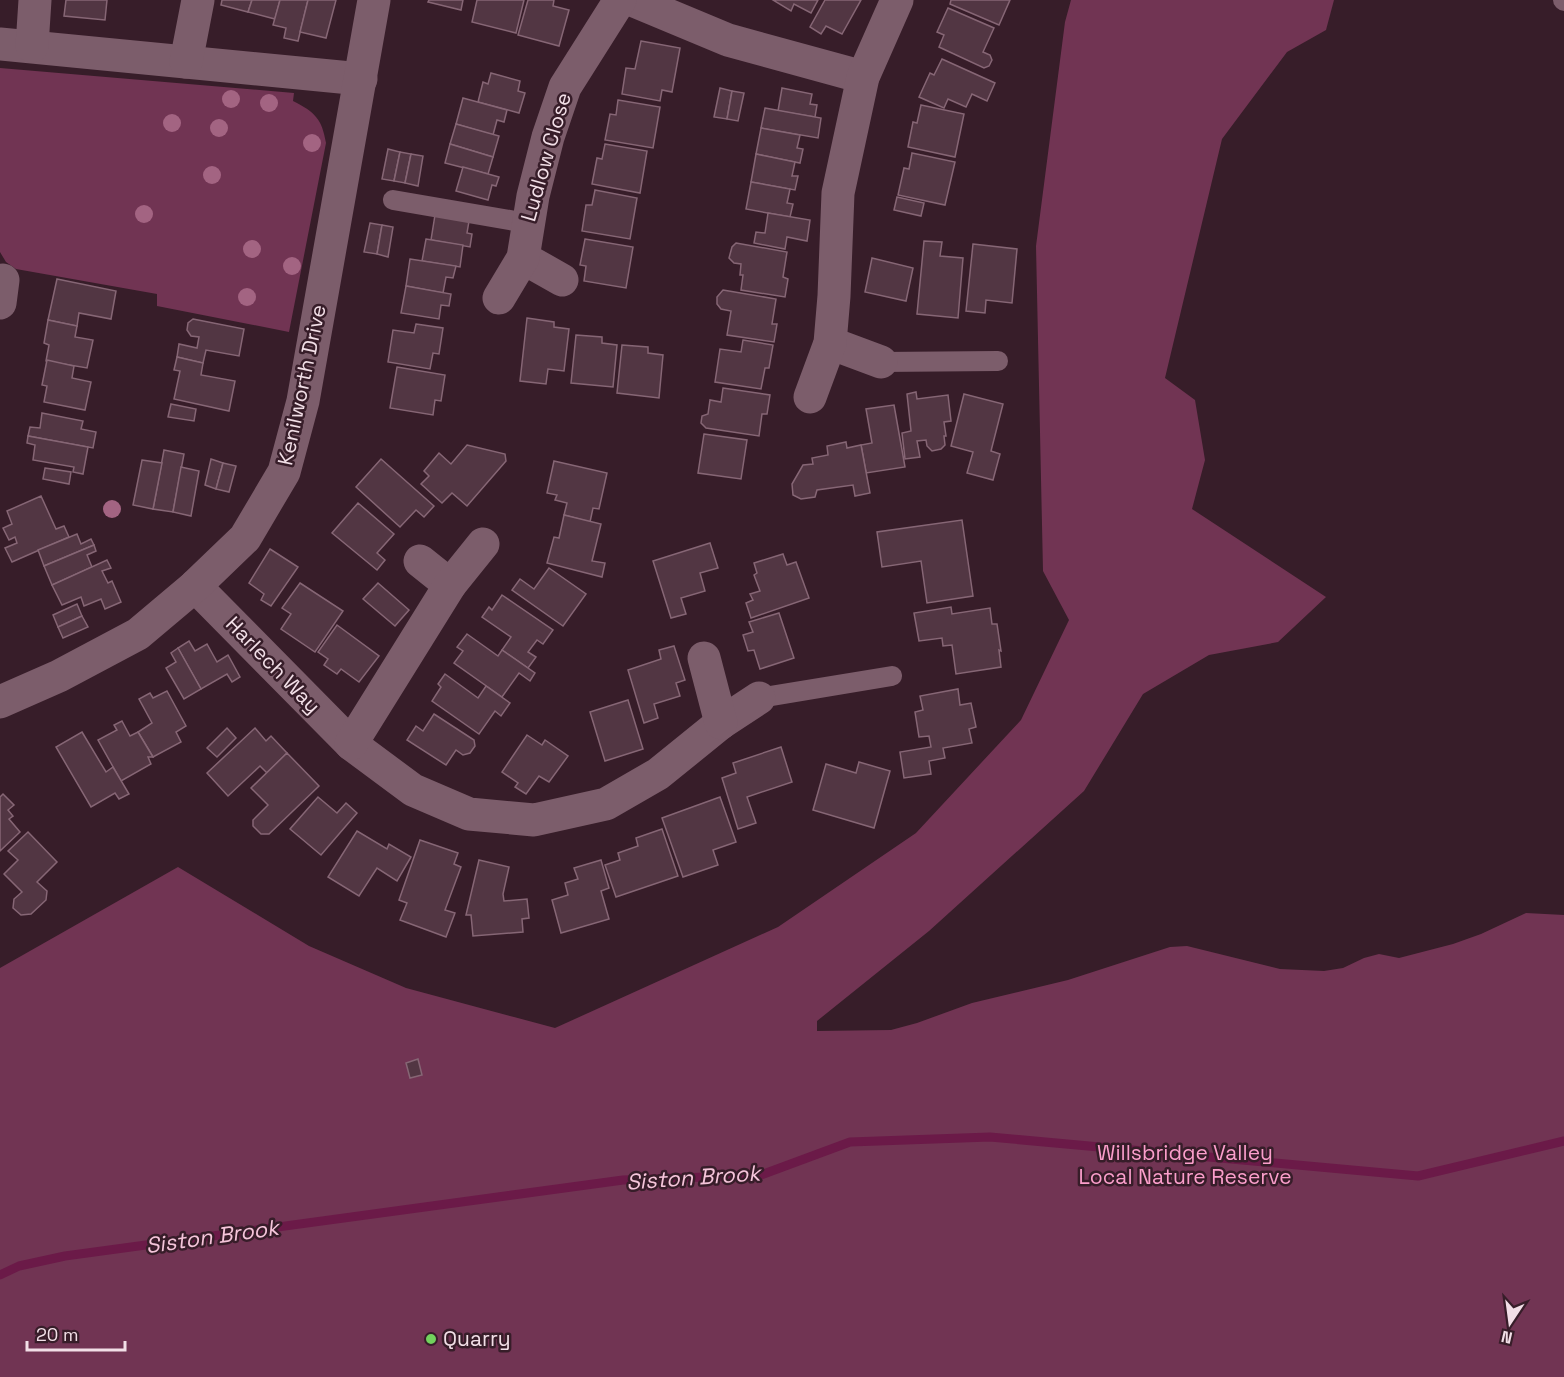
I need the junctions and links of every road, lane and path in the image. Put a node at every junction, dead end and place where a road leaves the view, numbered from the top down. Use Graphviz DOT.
graph roads {
  1 [pos="35,0"];
  2 [pos="198,0"];
  3 [pos="374,0"];
  4 [pos="620,0"];
  5 [pos="632,0"];
  6 [pos="897,0"];
  7 [pos="16,45"];
  8 [pos="186,62"];
  9 [pos="862,77"];
  10 [pos="361,79"];
  11 [pos="393,200"];
  12 [pos="527,223"];
  13 [pos="523,258"];
  14 [pos="562,280"];
  15 [pos="499,298"];
  16 [pos="830,343"];
  17 [pos="881,362"];
  18 [pos="998,362"];
  19 [pos="810,397"];
  20 [pos="483,544"];
  21 [pos="420,561"];
  22 [pos="450,585"];
  23 [pos="195,586"];
  24 [pos="704,658"];
  25 [pos="891,676"];
  26 [pos="759,698"];
  27 [pos="0,702"];
  28 [pos="721,723"];
  29 [pos="351,744"];
  1 -- 7 [label="street"];
  2 -- 8 [label="street"];
  3 -- 10 [label="street, Kenilworth Drive"];
  4 -- 12 [label="street, Ludlow Close"];
  5 -- 9 [label="street"];
  6 -- 9 [label="street"];
  7 -- 8 [label="street"];
  8 -- 10 [label="street"];
  9 -- 16 [label="street"];
  10 -- 23 [label="street, Kenilworth Drive"];
  11 -- 12 [label="lane"];
  12 -- 13 [label="street, Ludlow Close"];
  13 -- 14 [label="street"];
  13 -- 15 [label="street, Ludlow Close"];
  16 -- 17 [label="street"];
  16 -- 19 [label="street"];
  17 -- 18 [label="lane"];
  20 -- 22 [label="street"];
  21 -- 22 [label="street"];
  22 -- 29 [label="street"];
  23 -- 27 [label="street, Kenilworth Drive"];
  23 -- 29 [label="street, Harlech Way"];
  24 -- 28 [label="street"];
  25 -- 26 [label="lane, Harlech Way"];
  26 -- 28 [label="street, Harlech Way"];
  28 -- 29 [label="street, Harlech Way"];
}
